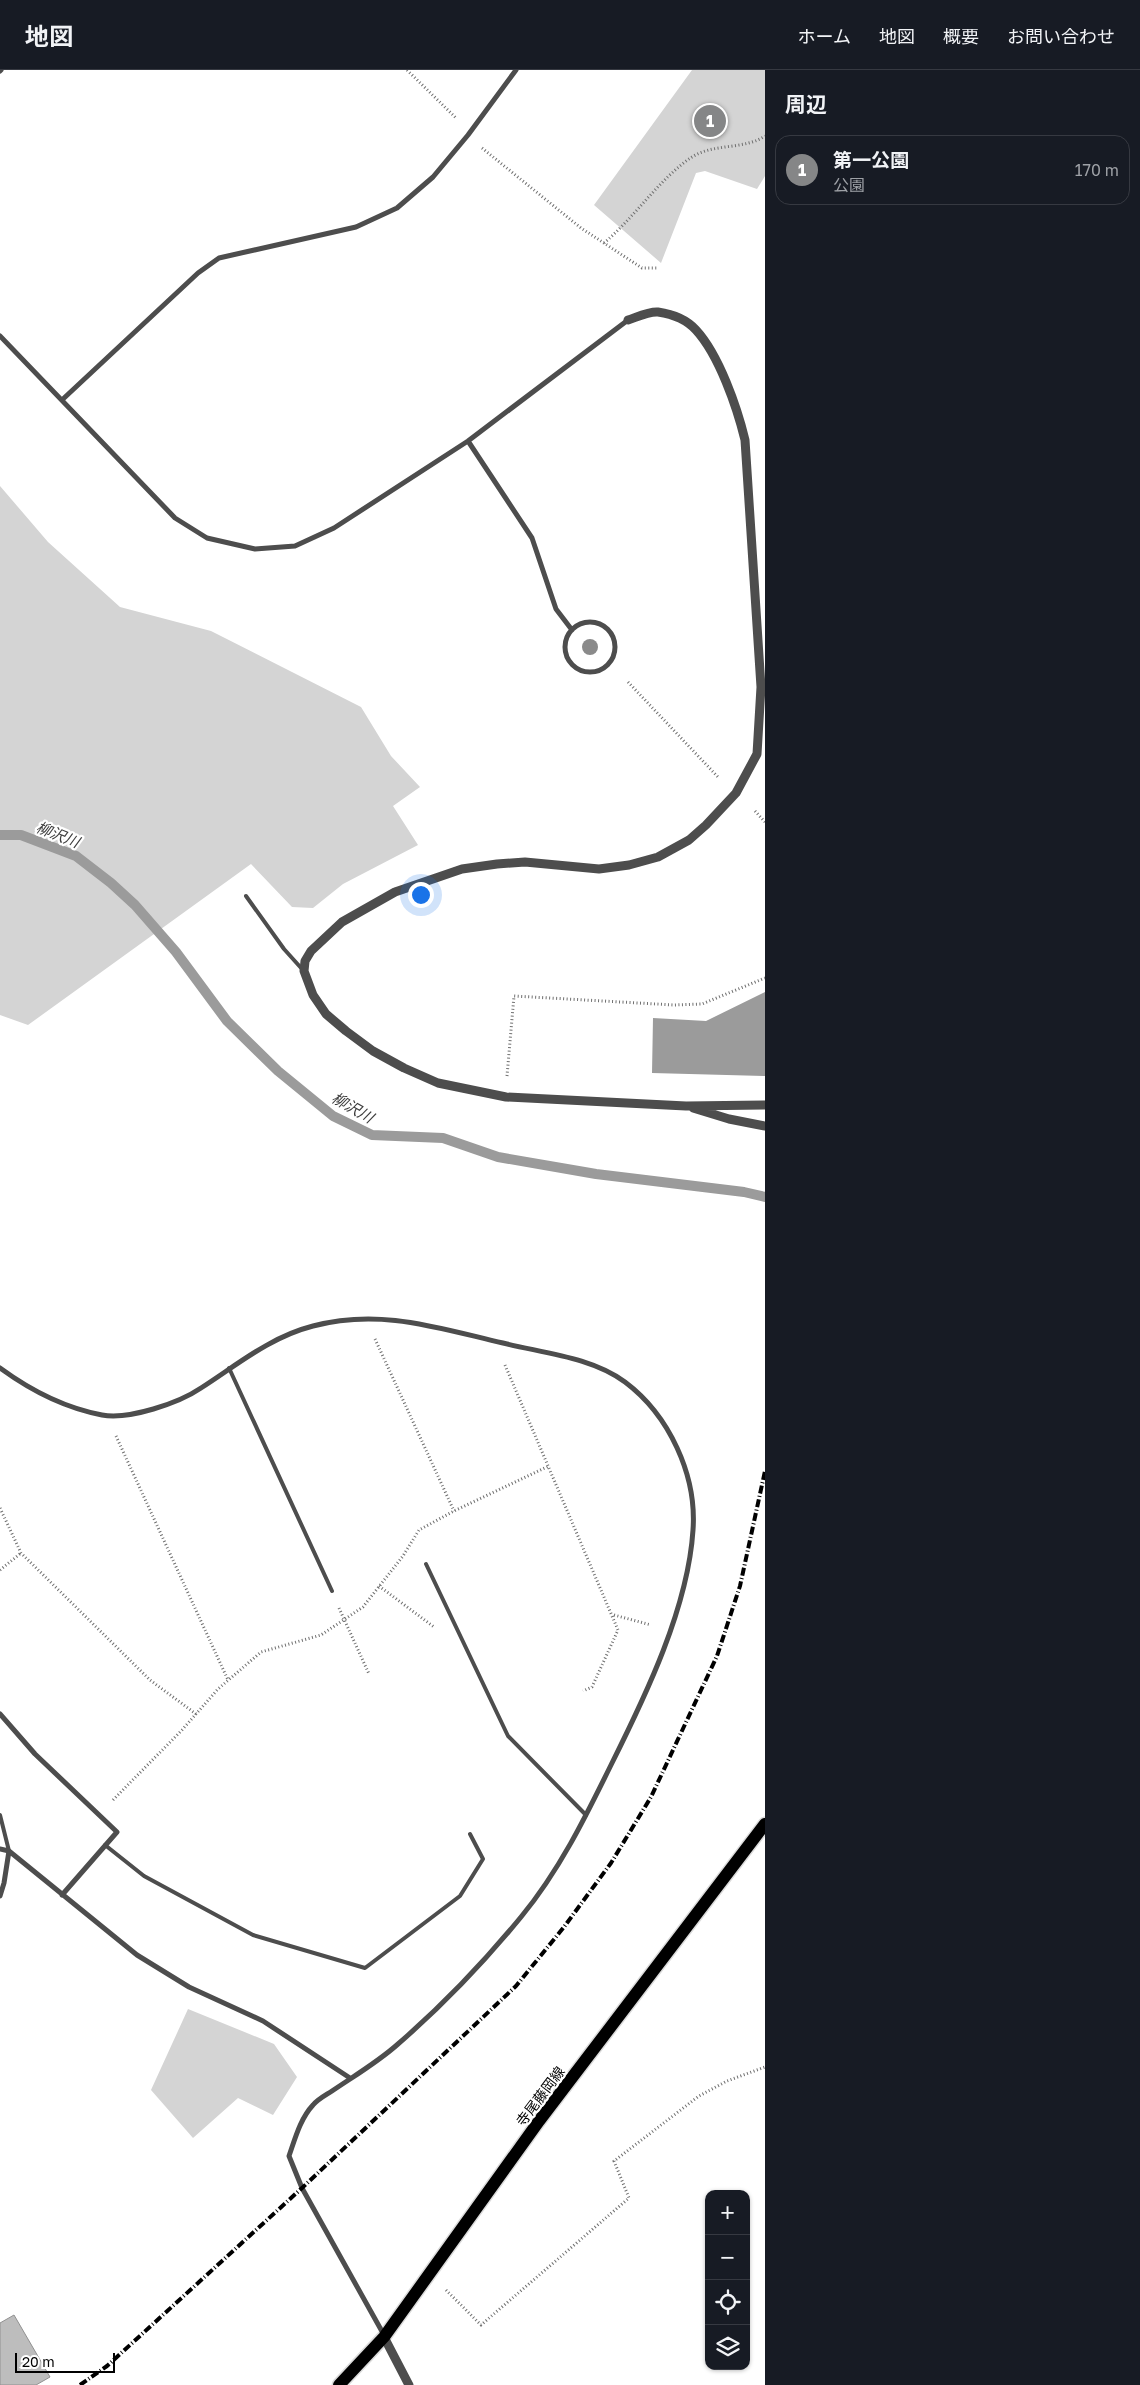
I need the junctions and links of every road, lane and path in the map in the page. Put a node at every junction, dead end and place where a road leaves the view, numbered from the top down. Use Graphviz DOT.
graph roads {
  1 [pos="407,70"];
  2 [pos="516,70"];
  3 [pos="460,122"];
  4 [pos="765,136"];
  5 [pos="478,145"];
  6 [pos="604,243"];
  7 [pos="657,268"];
  8 [pos="628,320"];
  9 [pos="0,336"];
  10 [pos="63,400"];
  11 [pos="468,441"];
  12 [pos="572,630"];
  13 [pos="628,682"];
  14 [pos="718,777"];
  15 [pos="755,811"];
  16 [pos="765,822"];
  17 [pos="246,896"];
  18 [pos="304,971"];
  19 [pos="765,978"];
  20 [pos="506,1077"];
  21 [pos="765,1105"];
  22 [pos="686,1106"];
  23 [pos="765,1126"];
  24 [pos="375,1338"];
  25 [pos="504,1362"];
  26 [pos="0,1368"];
  27 [pos="229,1368"];
  28 [pos="114,1433"];
  29 [pos="549,1466"];
  30 [pos="0,1508"];
  31 [pos="454,1511"];
  32 [pos="21,1553"];
  33 [pos="426,1564"];
  34 [pos="0,1570"];
  35 [pos="379,1586"];
  36 [pos="332,1591"];
  37 [pos="614,1615"];
  38 [pos="344,1620"];
  39 [pos="656,1626"];
  40 [pos="440,1632"];
  41 [pos="369,1674"];
  42 [pos="228,1680"];
  43 [pos="583,1690"];
  44 [pos="0,1714"];
  45 [pos="196,1714"];
  46 [pos="113,1800"];
  47 [pos="0,1815"];
  48 [pos="586,1815"];
  49 [pos="765,1824"];
  50 [pos="470,1834"];
  51 [pos="105,1845"];
  52 [pos="0,1849"];
  53 [pos="9,1851"];
  54 [pos="62,1894"];
  55 [pos="0,1896"];
  56 [pos="765,2067"];
  57 [pos="350,2078"];
  58 [pos="430,2274"];
  59 [pos="384,2337"];
  60 [pos="339,2385"];
  61 [pos="409,2385"];
  1 -- 3 [label="path"];
  2 -- 10 [label="street"];
  4 -- 6 [label="path"];
  5 -- 6 [label="path"];
  6 -- 7 [label="path"];
  8 -- 11 [label="street"];
  8 -- 18 [label="street"];
  9 -- 10 [label="street"];
  10 -- 11 [label="street"];
  11 -- 12 [label="street"];
  12 -- 12 [label="street"];
  13 -- 14 [label="path"];
  15 -- 16 [label="path"];
  17 -- 18 [label="lane"];
  18 -- 22 [label="street"];
  19 -- 20 [label="path"];
  21 -- 22 [label="street"];
  22 -- 23 [label="street"];
  24 -- 31 [label="path"];
  25 -- 29 [label="path"];
  26 -- 27 [label="street"];
  27 -- 36 [label="lane"];
  27 -- 48 [label="street"];
  28 -- 42 [label="path"];
  29 -- 31 [label="path"];
  29 -- 37 [label="path"];
  30 -- 32 [label="path"];
  31 -- 35 [label="path"];
  32 -- 34 [label="path"];
  32 -- 45 [label="path"];
  33 -- 48 [label="lane"];
  35 -- 38 [label="path"];
  35 -- 40 [label="path"];
  37 -- 39 [label="path"];
  37 -- 43 [label="path"];
  38 -- 41 [label="path"];
  38 -- 42 [label="path"];
  42 -- 45 [label="path"];
  44 -- 51 [label="street"];
  45 -- 46 [label="path"];
  47 -- 53 [label="lane"];
  48 -- 57 [label="street"];
  49 -- 58 [label="main road, 寺尾藤岡線"];
  50 -- 51 [label="lane"];
  51 -- 54 [label="street"];
  52 -- 53 [label="street"];
  53 -- 54 [label="street"];
  53 -- 55 [label="street"];
  54 -- 57 [label="street"];
  56 -- 58 [label="path"];
  57 -- 59 [label="street"];
  58 -- 59 [label="main road, 寺尾藤岡線"];
  59 -- 60 [label="main road, 寺尾藤岡線"];
  59 -- 61 [label="street"];
}
